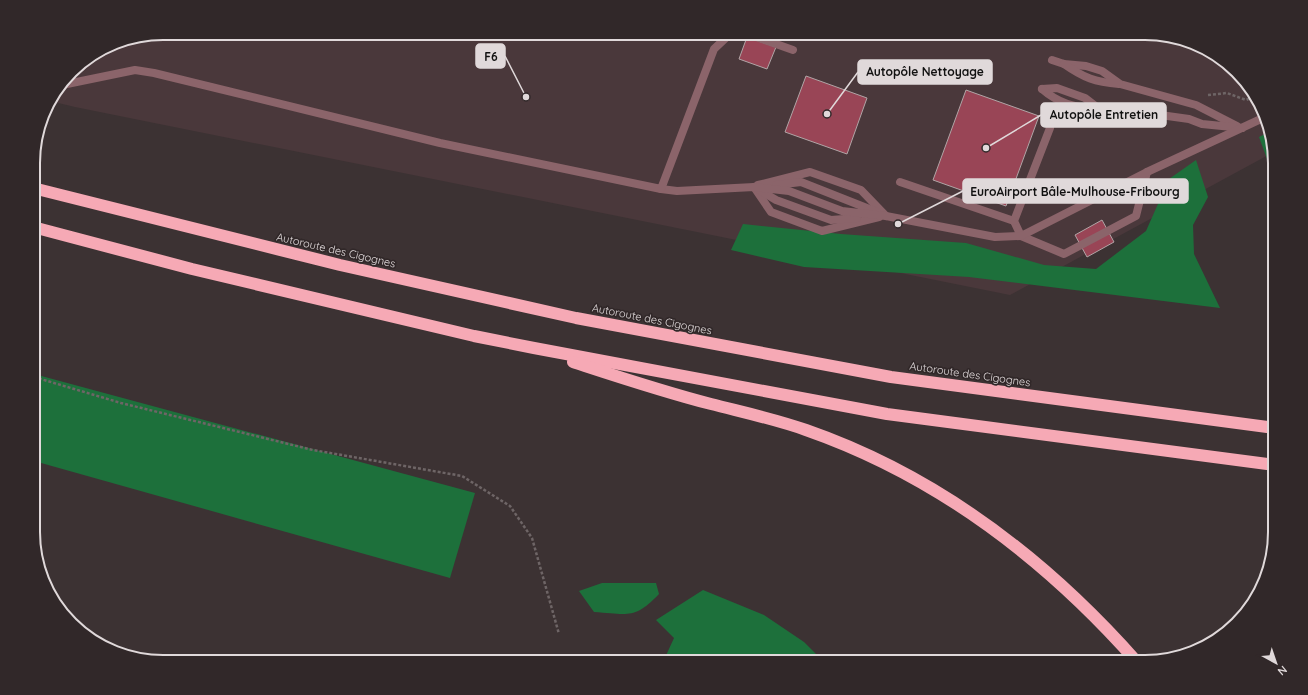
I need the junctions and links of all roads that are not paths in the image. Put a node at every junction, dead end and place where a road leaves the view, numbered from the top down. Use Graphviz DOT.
graph roads {
  1 [pos="724,40"];
  2 [pos="765,40"];
  3 [pos="793,50"];
  4 [pos="1052,60"];
  5 [pos="1064,64"];
  6 [pos="70,83"];
  7 [pos="1120,84"];
  8 [pos="1098,108"];
  9 [pos="1260,120"];
  10 [pos="1050,128"];
  11 [pos="1242,128"];
  12 [pos="1147,172"];
  13 [pos="900,182"];
  14 [pos="754,186"];
  15 [pos="661,189"];
  16 [pos="40,190"];
  17 [pos="886,216"];
  18 [pos="1014,221"];
  19 [pos="40,229"];
  20 [pos="1021,236"];
  21 [pos="534,348"];
  22 [pos="1268,427"];
  23 [pos="1268,464"];
  24 [pos="1131,655"];
  1 -- 15 [label="street"];
  2 -- 3 [label="street"];
  4 -- 5 [label="street"];
  5 -- 7 [label="street"];
  5 -- 7 [label="street"];
  6 -- 15 [label="street"];
  7 -- 11 [label="street"];
  8 -- 8 [label="street"];
  8 -- 11 [label="street"];
  9 -- 11 [label="street"];
  10 -- 18 [label="street"];
  11 -- 12 [label="street"];
  12 -- 20 [label="street"];
  12 -- 20 [label="street"];
  13 -- 18 [label="street"];
  14 -- 15 [label="street"];
  14 -- 17 [label="street"];
  14 -- 17 [label="street"];
  14 -- 17 [label="street"];
  14 -- 17 [label="street"];
  14 -- 17 [label="street"];
  16 -- 22 [label="highway, Autoroute des Cigognes"];
  17 -- 20 [label="street"];
  18 -- 20 [label="street"];
  19 -- 21 [label="highway"];
  21 -- 23 [label="highway"];
  21 -- 24 [label="highway"];
}
